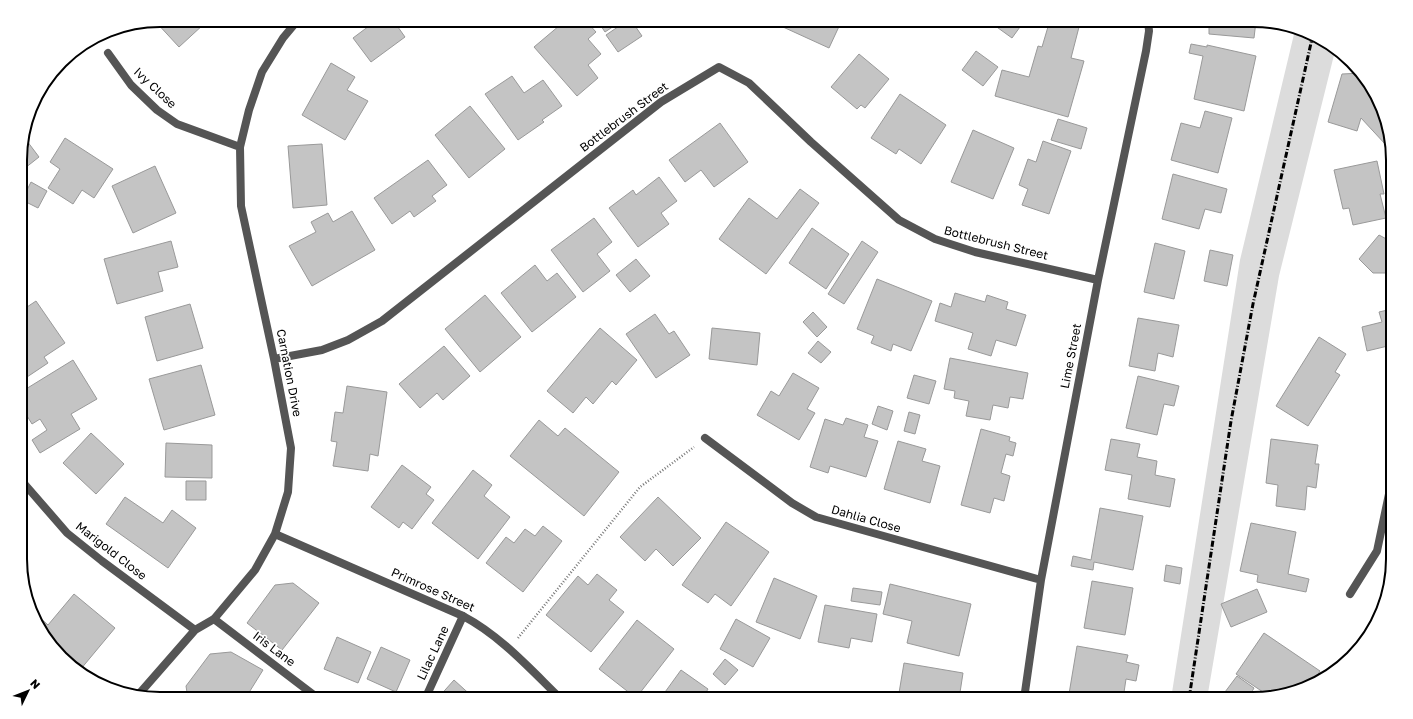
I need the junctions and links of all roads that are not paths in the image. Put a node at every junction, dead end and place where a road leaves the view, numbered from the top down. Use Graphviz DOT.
graph roads {
  1 [pos="293,27"];
  2 [pos="1149,27"];
  3 [pos="108,53"];
  4 [pos="240,147"];
  5 [pos="1098,280"];
  6 [pos="274,359"];
  7 [pos="706,438"];
  8 [pos="27,487"];
  9 [pos="1386,508"];
  10 [pos="275,534"];
  11 [pos="1041,580"];
  12 [pos="1350,594"];
  13 [pos="463,616"];
  14 [pos="214,619"];
  15 [pos="196,630"];
  16 [pos="142,691"];
  17 [pos="310,692"];
  18 [pos="428,692"];
  19 [pos="554,692"];
  20 [pos="1025,692"];
  1 -- 4 [label="street, Carnation Drive"];
  2 -- 5 [label="street, Lime Street"];
  3 -- 4 [label="street, Ivy Close"];
  4 -- 6 [label="street, Carnation Drive"];
  5 -- 6 [label="street, Bottlebrush Street"];
  5 -- 11 [label="street, Lime Street"];
  6 -- 10 [label="street, Carnation Drive"];
  7 -- 11 [label="street, Dahlia Close"];
  8 -- 15 [label="street, Marigold Close"];
  9 -- 12 [label="street"];
  10 -- 13 [label="street, Primrose Street"];
  10 -- 14 [label="street, Carnation Drive"];
  11 -- 20 [label="street, Lime Street"];
  13 -- 18 [label="street, Lilac Lane"];
  13 -- 19 [label="street, Primrose Street"];
  14 -- 15 [label="street, Carnation Drive"];
  14 -- 17 [label="street, Iris Lane"];
  15 -- 16 [label="street, Carnation Drive"];
}
